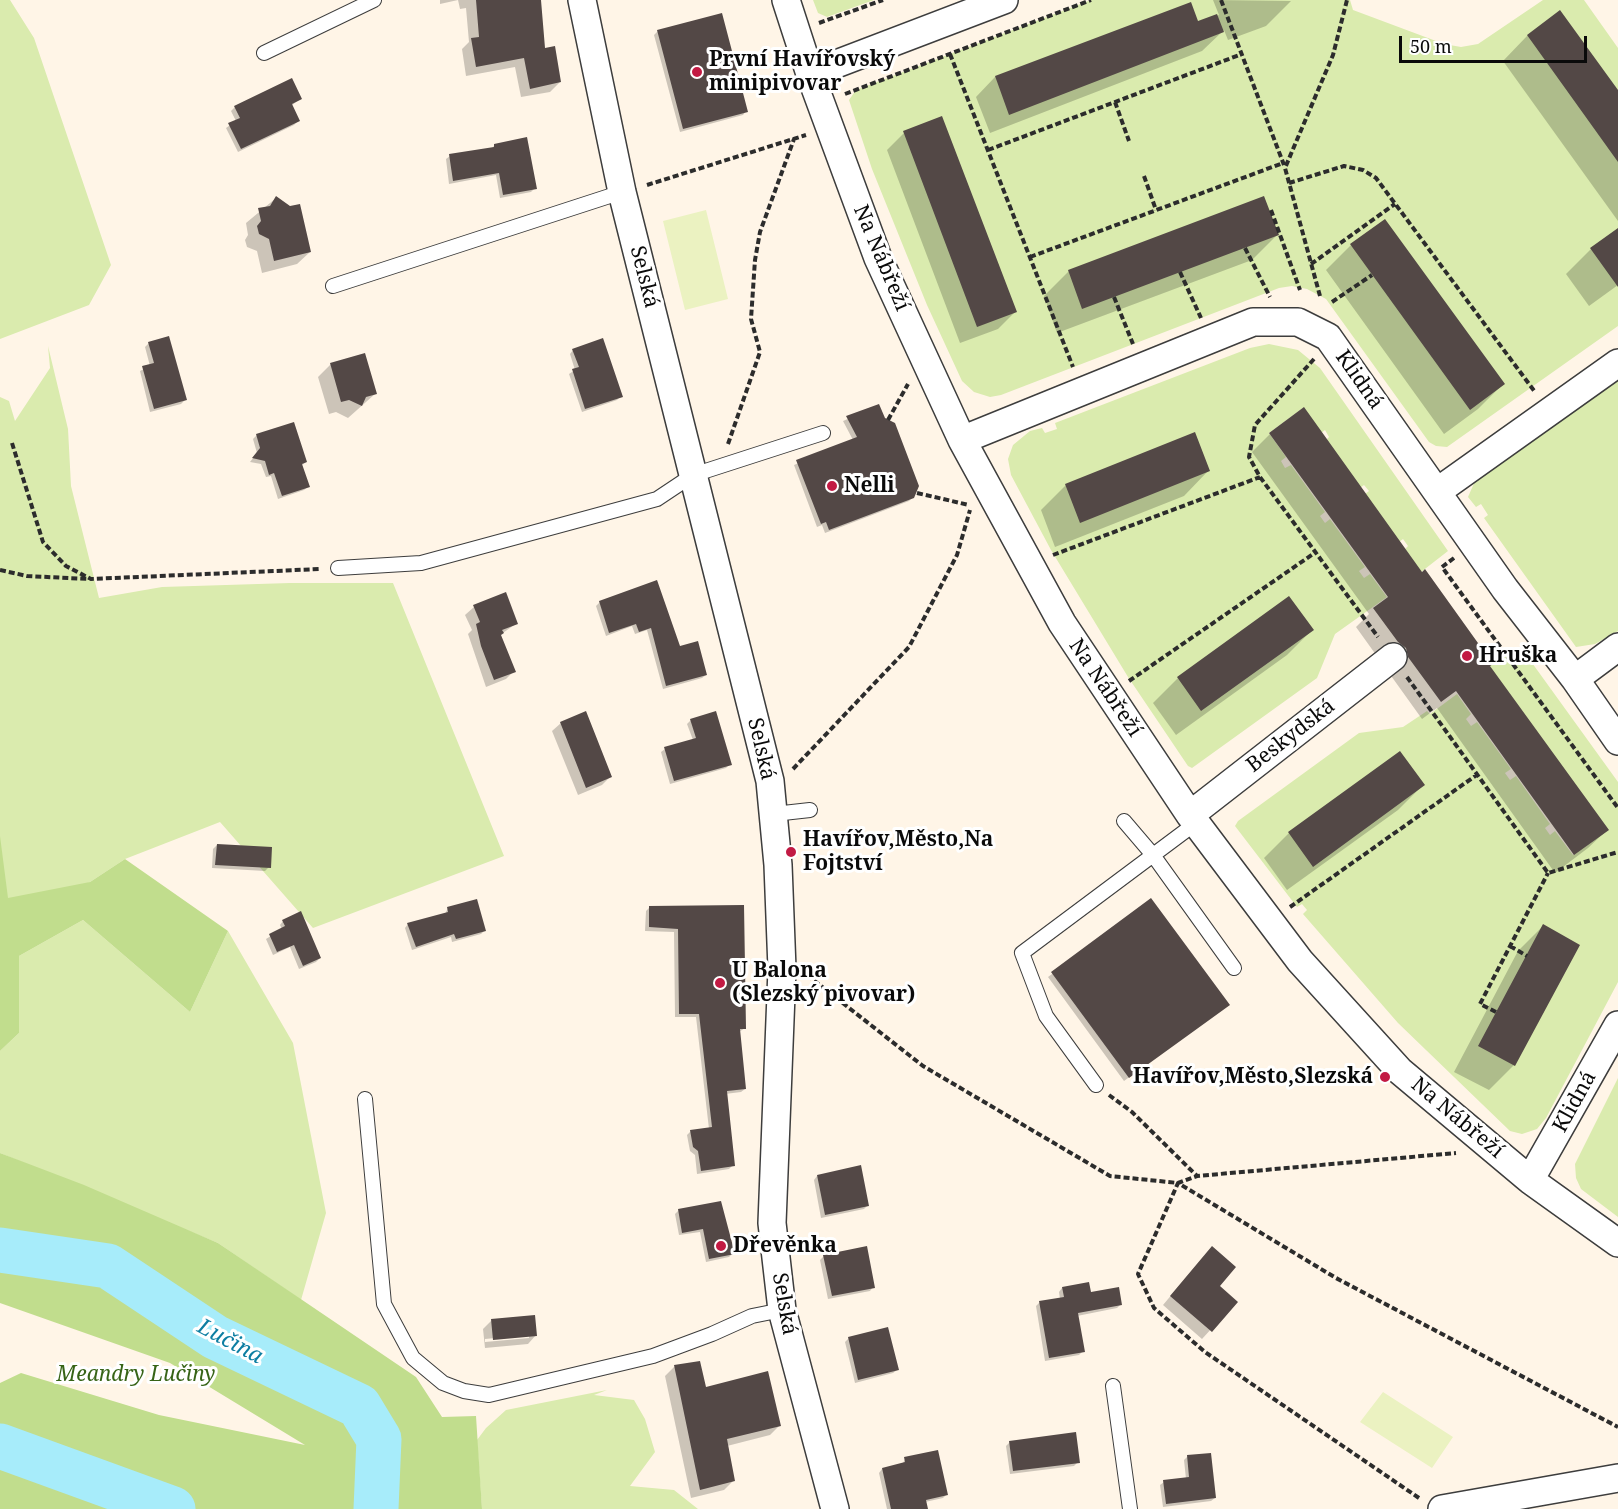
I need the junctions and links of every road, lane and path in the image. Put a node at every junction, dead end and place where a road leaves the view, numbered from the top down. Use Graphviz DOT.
graph roads {
  1 [pos="374,0"];
  2 [pos="582,0"];
  3 [pos="786,0"];
  4 [pos="883,0"];
  5 [pos="1004,0"];
  6 [pos="1091,0"];
  7 [pos="1221,0"];
  8 [pos="1347,0"];
  9 [pos="813,25"];
  10 [pos="264,53"];
  11 [pos="950,54"];
  12 [pos="1242,54"];
  13 [pos="810,74"];
  14 [pos="839,97"];
  15 [pos="1115,102"];
  16 [pos="807,135"];
  17 [pos="794,139"];
  18 [pos="1129,141"];
  19 [pos="988,150"];
  20 [pos="1284,166"];
  21 [pos="1144,176"];
  22 [pos="1289,183"];
  23 [pos="630,190"];
  24 [pos="1395,204"];
  25 [pos="1156,210"];
  26 [pos="1271,210"];
  27 [pos="1245,248"];
  28 [pos="1030,257"];
  29 [pos="1311,264"];
  30 [pos="1180,272"];
  31 [pos="1372,275"];
  32 [pos="333,286"];
  33 [pos="1300,290"];
  34 [pos="1320,296"];
  35 [pos="1114,297"];
  36 [pos="1270,297"];
  37 [pos="1332,302"];
  38 [pos="1203,323"];
  39 [pos="1136,350"];
  40 [pos="1306,351"];
  41 [pos="1618,363"];
  42 [pos="1322,367"];
  43 [pos="1075,374"];
  44 [pos="911,379"];
  45 [pos="1539,397"];
  46 [pos="888,420"];
  47 [pos="823,433"];
  48 [pos="962,440"];
  49 [pos="12,443"];
  50 [pos="699,473"];
  51 [pos="1260,477"];
  52 [pos="1438,491"];
  53 [pos="916,493"];
  54 [pos="1474,544"];
  55 [pos="1316,552"];
  56 [pos="1048,557"];
  57 [pos="338,568"];
  58 [pos="0,570"];
  59 [pos="91,579"];
  60 [pos="1501,645"];
  61 [pos="1618,647"];
  62 [pos="1487,655"];
  63 [pos="1393,657"];
  64 [pos="1120,674"];
  65 [pos="1575,680"];
  66 [pos="1126,683"];
  67 [pos="1133,692"];
  68 [pos="1618,741"];
  69 [pos="791,771"];
  70 [pos="1478,774"];
  71 [pos="1618,808"];
  72 [pos="810,810"];
  73 [pos="774,814"];
  74 [pos="1193,819"];
  75 [pos="1124,820"];
  76 [pos="1153,855"];
  77 [pos="1548,873"];
  78 [pos="1286,910"];
  79 [pos="1510,946"];
  80 [pos="1527,956"];
  81 [pos="1234,968"];
  82 [pos="782,969"];
  83 [pos="1496,1012"];
  84 [pos="1618,1025"];
  85 [pos="1096,1085"];
  86 [pos="365,1099"];
  87 [pos="1495,1149"];
  88 [pos="1197,1176"];
  89 [pos="1530,1180"];
  90 [pos="1178,1183"];
  91 [pos="1618,1243"];
  92 [pos="782,1310"];
  93 [pos="1113,1386"];
  94 [pos="1618,1427"];
  95 [pos="1618,1478"];
  96 [pos="1434,1506"];
  97 [pos="836,1509"];
  98 [pos="1130,1509"];
  1 -- 10 [label="lane"];
  2 -- 23 [label="street, Selská"];
  3 -- 13 [label="street, Na Nábřeží"];
  4 -- 9 [label="path"];
  5 -- 13 [label="street"];
  6 -- 11 [label="path"];
  7 -- 12 [label="path"];
  8 -- 20 [label="path"];
  11 -- 14 [label="path"];
  11 -- 19 [label="path"];
  12 -- 15 [label="path"];
  12 -- 20 [label="path"];
  13 -- 48 [label="street, Na Nábřeží"];
  15 -- 18 [label="path"];
  15 -- 19 [label="path"];
  16 -- 17 [label="path"];
  17 -- 23 [label="path"];
  17 -- 50 [label="path"];
  19 -- 28 [label="path"];
  20 -- 22 [label="path"];
  20 -- 25 [label="path"];
  21 -- 25 [label="path"];
  22 -- 24 [label="path"];
  22 -- 29 [label="path"];
  23 -- 32 [label="lane"];
  23 -- 50 [label="street, Selská"];
  24 -- 29 [label="path"];
  24 -- 45 [label="path"];
  25 -- 28 [label="path"];
  26 -- 33 [label="path"];
  27 -- 36 [label="path"];
  28 -- 43 [label="path"];
  29 -- 34 [label="path"];
  30 -- 38 [label="path"];
  31 -- 37 [label="path"];
  35 -- 39 [label="path"];
  40 -- 42 [label="path"];
  41 -- 52 [label="street"];
  44 -- 46 [label="path"];
  47 -- 50 [label="lane"];
  48 -- 52 [label="street, Klidná"];
  48 -- 74 [label="street, Na Nábřeží"];
  49 -- 59 [label="path"];
  50 -- 57 [label="lane"];
  50 -- 73 [label="street, Selská"];
  51 -- 56 [label="path"];
  52 -- 54 [label="street, Klidná"];
  53 -- 69 [label="path"];
  54 -- 60 [label="path"];
  54 -- 65 [label="street, Klidná"];
  55 -- 66 [label="path"];
  57 -- 59 [label="path"];
  58 -- 59 [label="path"];
  60 -- 62 [label="path"];
  60 -- 71 [label="path"];
  61 -- 65 [label="street"];
  63 -- 74 [label="street, Beskydská"];
  64 -- 66 [label="path"];
  65 -- 68 [label="street, Klidná"];
  66 -- 67 [label="path"];
  70 -- 78 [label="path"];
  72 -- 73 [label="lane"];
  73 -- 82 [label="street, Selská"];
  74 -- 76 [label="lane"];
  74 -- 87 [label="street, Na Nábřeží"];
  75 -- 76 [label="lane"];
  76 -- 81 [label="lane"];
  76 -- 85 [label="lane"];
  77 -- 79 [label="path"];
  79 -- 80 [label="path"];
  79 -- 83 [label="path"];
  82 -- 90 [label="path"];
  82 -- 92 [label="street, Selská"];
  84 -- 89 [label="street, Klidná"];
  85 -- 88 [label="path"];
  86 -- 92 [label="lane"];
  87 -- 88 [label="path"];
  87 -- 89 [label="street, Na Nábřeží"];
  88 -- 90 [label="path"];
  89 -- 91 [label="street, Na Nábřeží"];
  90 -- 94 [label="path"];
  90 -- 96 [label="path"];
  92 -- 97 [label="street, Selská"];
  93 -- 98 [label="lane"];
  95 -- 96 [label="street"];
}
